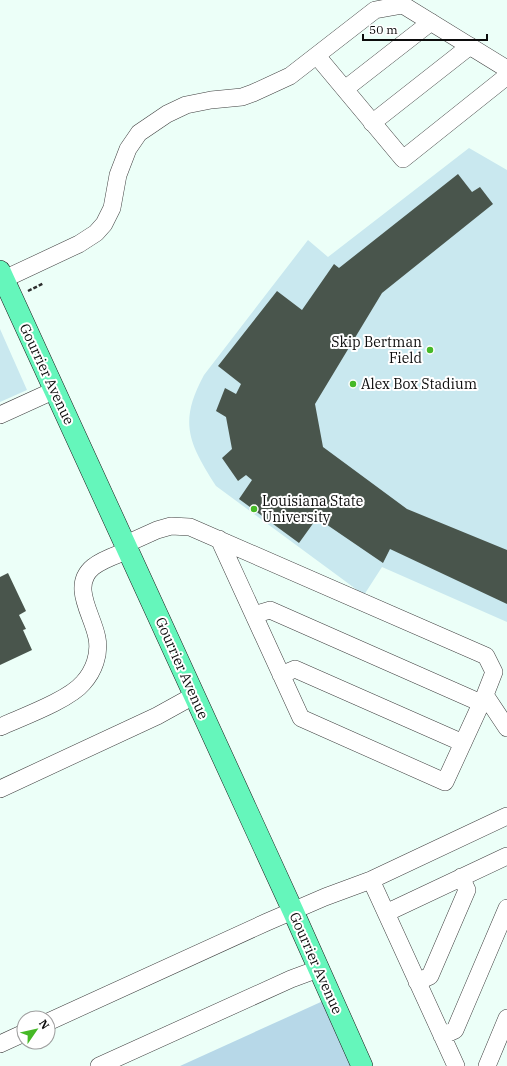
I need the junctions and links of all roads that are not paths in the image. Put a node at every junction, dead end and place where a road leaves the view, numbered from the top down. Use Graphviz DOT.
graph roads {
  1 [pos="431,22"];
  2 [pos="470,46"];
  3 [pos="317,56"];
  4 [pos="507,69"];
  5 [pos="507,76"];
  6 [pos="345,89"];
  7 [pos="372,123"];
  8 [pos="1,277"];
  9 [pos="54,390"];
  10 [pos="0,415"];
  11 [pos="219,539"];
  12 [pos="127,547"];
  13 [pos="254,615"];
  14 [pos="281,675"];
  15 [pos="195,695"];
  16 [pos="483,699"];
  17 [pos="0,727"];
  18 [pos="507,728"];
  19 [pos="463,743"];
  20 [pos="1,785"];
  21 [pos="507,816"];
  22 [pos="507,856"];
  23 [pos="461,877"];
  24 [pos="371,880"];
  25 [pos="507,908"];
  26 [pos="293,911"];
  27 [pos="386,913"];
  28 [pos="318,969"];
  29 [pos="417,982"];
  30 [pos="56,1018"];
  31 [pos="507,1018"];
  32 [pos="442,1036"];
  33 [pos="16,1037"];
  34 [pos="0,1044"];
  35 [pos="99,1066"];
  36 [pos="362,1066"];
  37 [pos="456,1066"];
  38 [pos="487,1066"];
  1 -- 2 [label="lane"];
  1 -- 3 [label="lane"];
  1 -- 6 [label="lane"];
  2 -- 4 [label="lane"];
  2 -- 7 [label="lane"];
  3 -- 6 [label="lane"];
  3 -- 8 [label="lane"];
  5 -- 7 [label="lane"];
  6 -- 7 [label="lane"];
  8 -- 9 [label="main road, Gourrier Avenue"];
  9 -- 10 [label="lane"];
  9 -- 12 [label="main road, Gourrier Avenue"];
  11 -- 12 [label="lane"];
  11 -- 13 [label="lane"];
  11 -- 16 [label="lane"];
  12 -- 15 [label="main road, Gourrier Avenue"];
  12 -- 17 [label="lane"];
  13 -- 14 [label="lane"];
  13 -- 16 [label="lane"];
  14 -- 19 [label="lane"];
  14 -- 19 [label="lane"];
  15 -- 20 [label="lane"];
  15 -- 26 [label="main road, Gourrier Avenue"];
  16 -- 18 [label="lane"];
  16 -- 19 [label="lane"];
  21 -- 24 [label="lane"];
  22 -- 23 [label="lane"];
  23 -- 27 [label="lane"];
  23 -- 29 [label="lane"];
  24 -- 26 [label="lane"];
  24 -- 27 [label="lane"];
  25 -- 32 [label="lane"];
  26 -- 28 [label="main road, Gourrier Avenue"];
  26 -- 30 [label="lane"];
  27 -- 29 [label="lane"];
  28 -- 35 [label="lane"];
  28 -- 36 [label="main road, Gourrier Avenue"];
  29 -- 32 [label="lane"];
  31 -- 38 [label="lane"];
  32 -- 37 [label="lane"];
  33 -- 34 [label="lane"];
}
